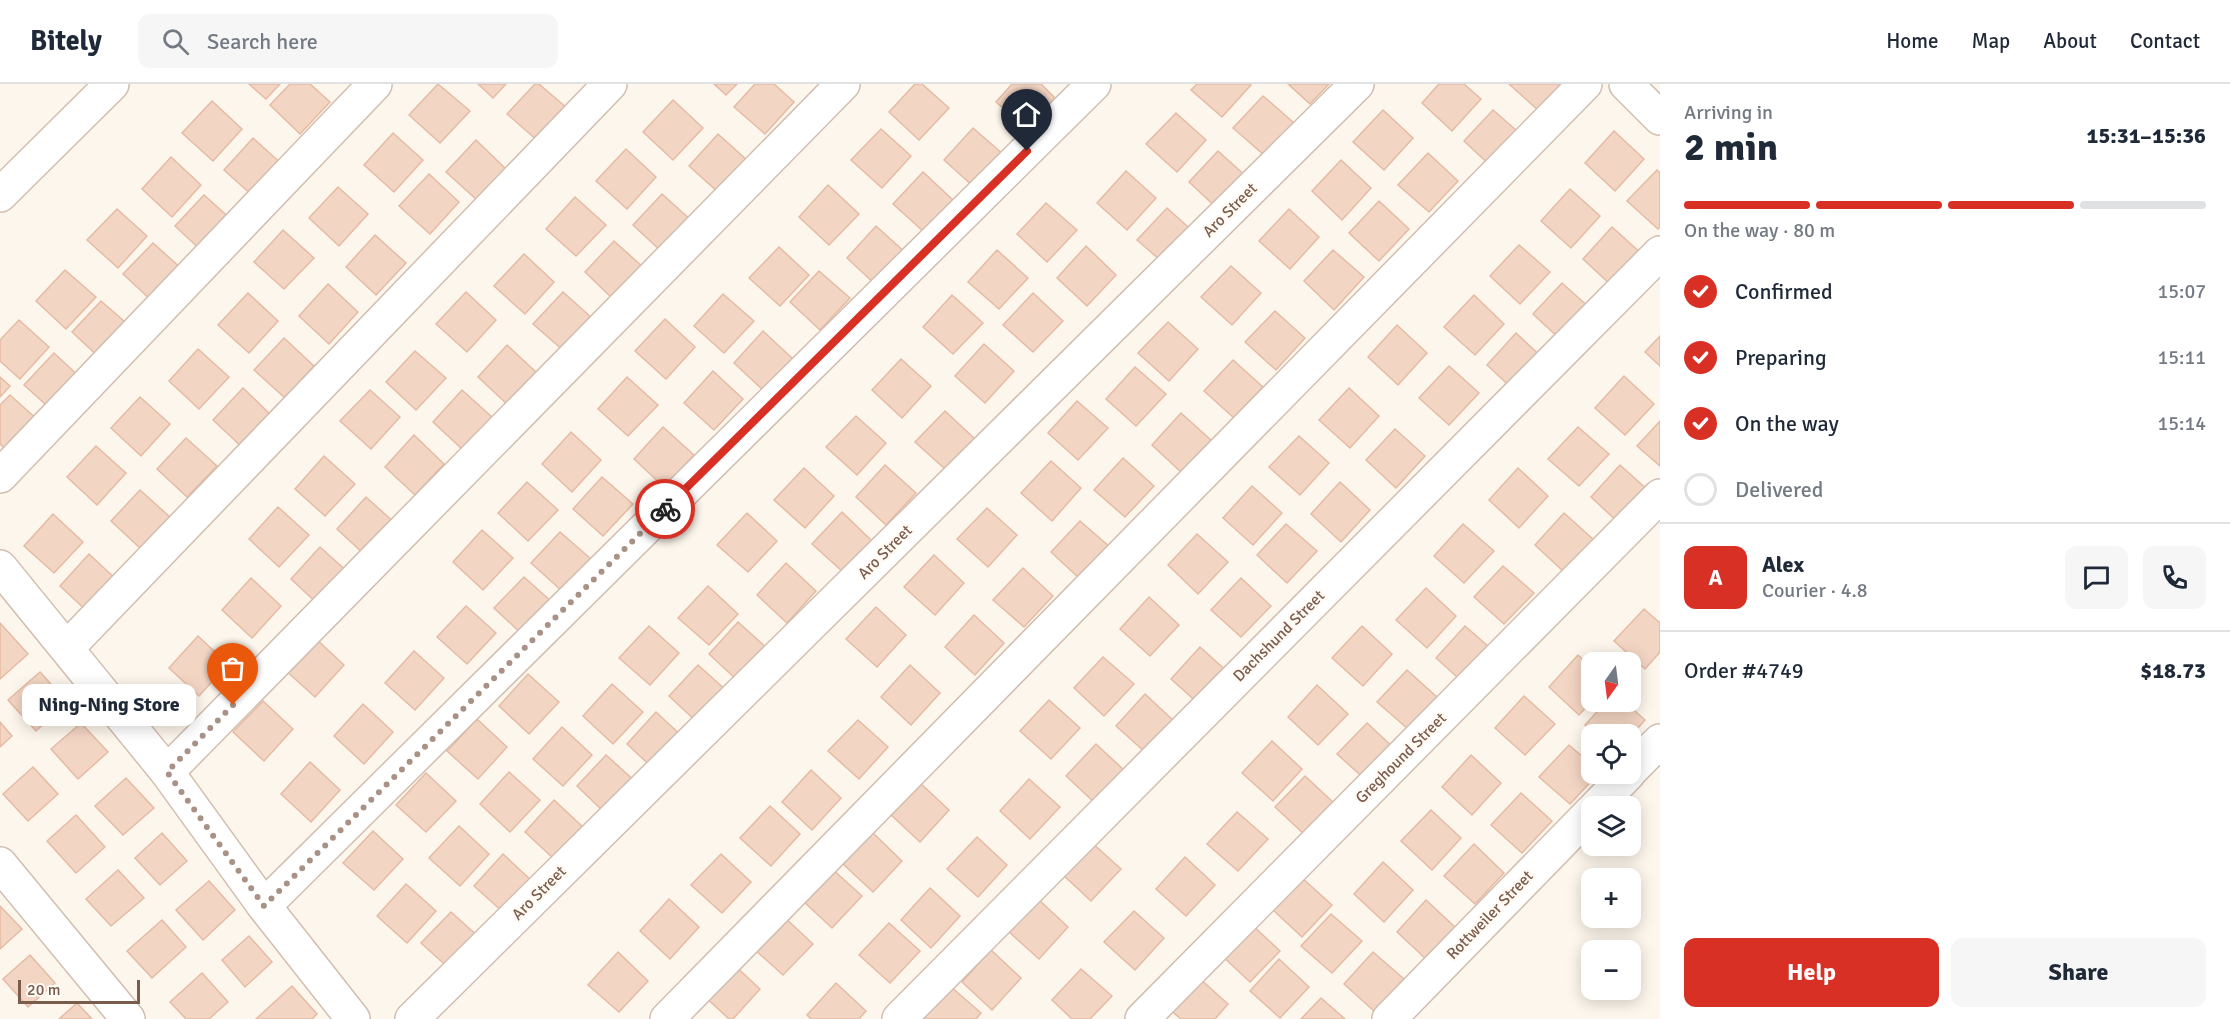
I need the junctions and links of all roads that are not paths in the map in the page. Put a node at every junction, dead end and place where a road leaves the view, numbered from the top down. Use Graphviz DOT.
graph roads {
  1 [pos="112,84"];
  2 [pos="375,84"];
  3 [pos="610,84"];
  4 [pos="843,84"];
  5 [pos="1095,84"];
  6 [pos="1357,84"];
  7 [pos="1585,84"];
  8 [pos="1626,84"];
  9 [pos="1660,118"];
  10 [pos="0,195"];
  11 [pos="1660,253"];
  12 [pos="0,476"];
  13 [pos="1660,496"];
  14 [pos="0,567"];
  15 [pos="66,648"];
  16 [pos="1660,741"];
  17 [pos="1641,761"];
  18 [pos="167,772"];
  19 [pos="1618,784"];
  20 [pos="1607,796"];
  21 [pos="1581,822"];
  22 [pos="0,864"];
  23 [pos="264,906"];
  24 [pos="128,1019"];
  25 [pos="353,1019"];
  26 [pos="412,1019"];
  27 [pos="667,1019"];
  28 [pos="899,1019"];
  29 [pos="1142,1019"];
  30 [pos="1389,1019"];
  1 -- 10 [label="street"];
  2 -- 12 [label="street"];
  3 -- 15 [label="street"];
  4 -- 18 [label="street"];
  5 -- 23 [label="street"];
  6 -- 26 [label="street, Aro Street"];
  7 -- 27 [label="street"];
  8 -- 9 [label="street"];
  11 -- 28 [label="street, Dachshund Street"];
  13 -- 29 [label="street, Greghound Street"];
  14 -- 15 [label="street"];
  15 -- 18 [label="street"];
  16 -- 17 [label="street"];
  18 -- 23 [label="street"];
  19 -- 20 [label="street"];
  21 -- 30 [label="street, Rottweiler Street"];
  22 -- 24 [label="street"];
  23 -- 25 [label="street"];
}
